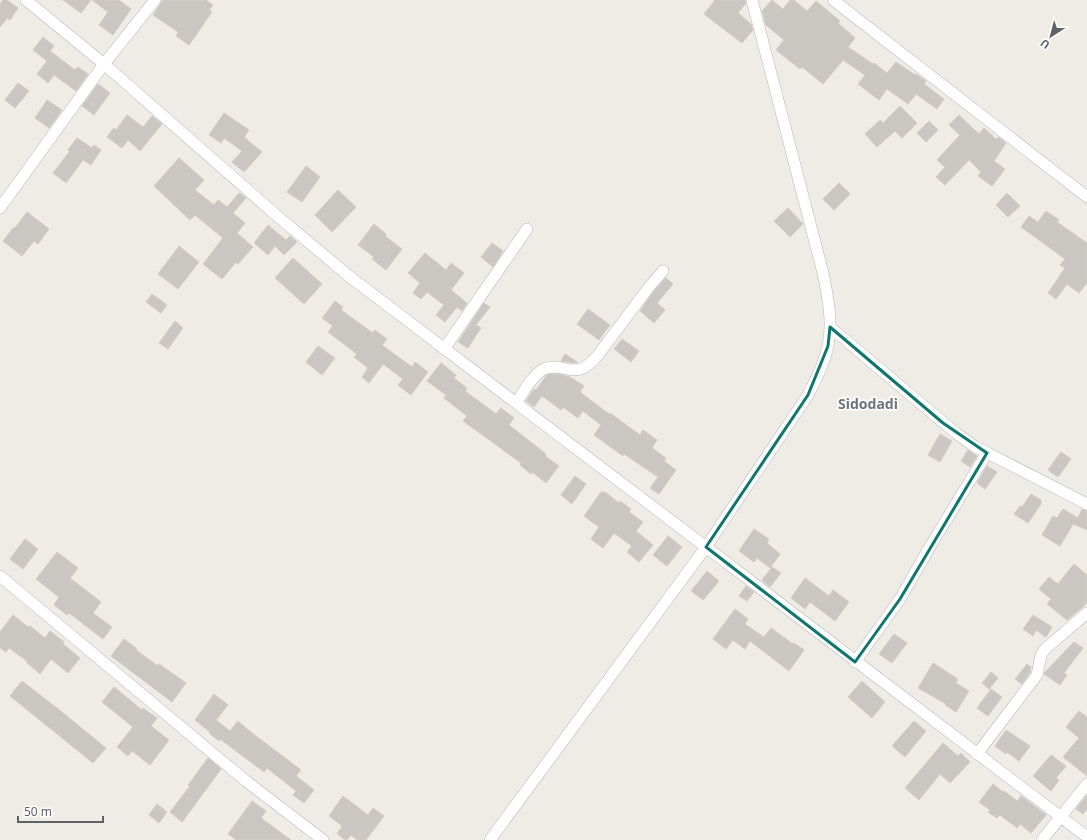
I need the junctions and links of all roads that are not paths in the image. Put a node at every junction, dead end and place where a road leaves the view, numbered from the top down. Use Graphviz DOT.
graph roads {
  1 [pos="26,0"];
  2 [pos="155,0"];
  3 [pos="752,0"];
  4 [pos="833,0"];
  5 [pos="104,64"];
  6 [pos="1087,197"];
  7 [pos="0,208"];
  8 [pos="527,230"];
  9 [pos="663,271"];
  10 [pos="830,326"];
  11 [pos="444,349"];
  12 [pos="516,403"];
  13 [pos="987,453"];
  14 [pos="1087,504"];
  15 [pos="706,547"];
  16 [pos="0,576"];
  17 [pos="1087,613"];
  18 [pos="855,662"];
  19 [pos="977,754"];
  20 [pos="1087,784"];
  21 [pos="1060,817"];
  22 [pos="1087,837"];
  23 [pos="323,840"];
  24 [pos="490,840"];
  25 [pos="1042,840"];
  1 -- 5 [label="street"];
  2 -- 5 [label="street"];
  3 -- 10 [label="street"];
  4 -- 6 [label="street"];
  5 -- 7 [label="street"];
  5 -- 11 [label="street"];
  8 -- 11 [label="street"];
  9 -- 12 [label="street"];
  10 -- 13 [label="street"];
  10 -- 15 [label="street"];
  11 -- 12 [label="street"];
  12 -- 15 [label="street"];
  13 -- 14 [label="street"];
  13 -- 18 [label="street"];
  15 -- 18 [label="street"];
  15 -- 24 [label="street"];
  16 -- 23 [label="street"];
  17 -- 19 [label="street"];
  18 -- 19 [label="street"];
  19 -- 21 [label="street"];
  20 -- 21 [label="street"];
  21 -- 22 [label="street"];
  21 -- 25 [label="street"];
}
